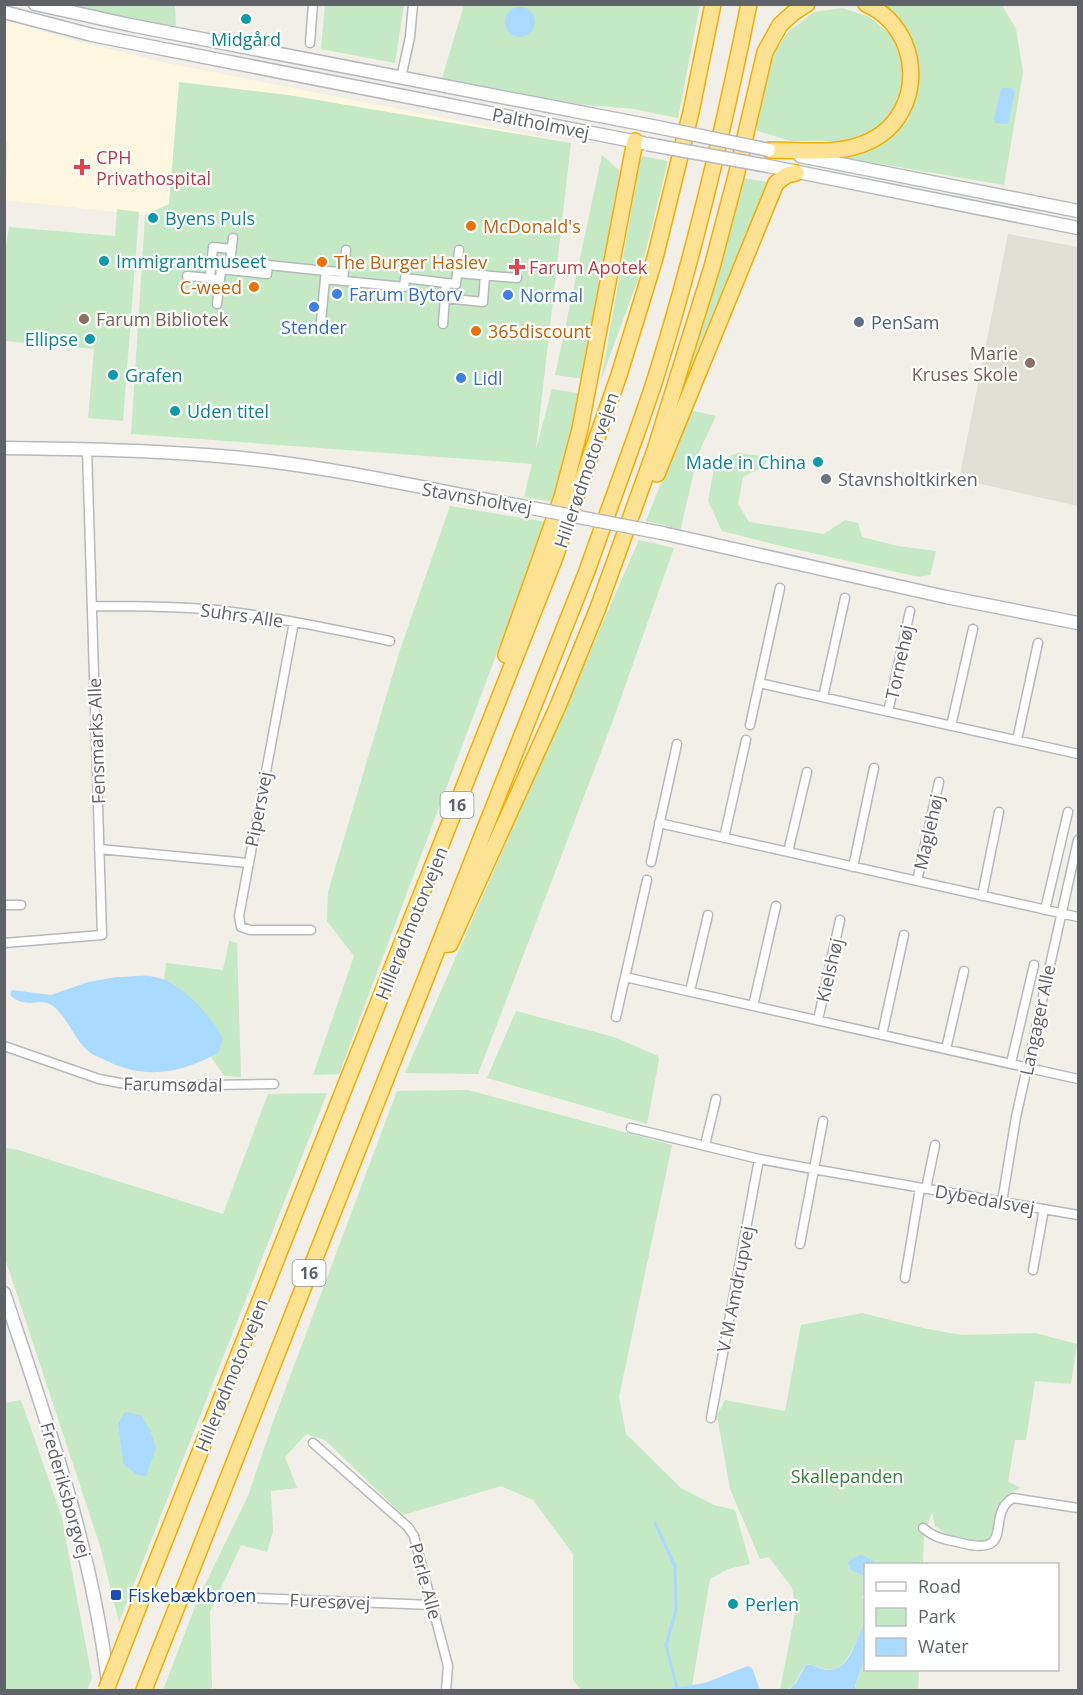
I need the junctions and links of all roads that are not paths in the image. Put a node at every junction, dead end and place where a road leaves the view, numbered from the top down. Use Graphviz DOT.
graph roads {
  1 [pos="35,4"];
  2 [pos="313,4"];
  3 [pos="413,4"];
  4 [pos="713,4"];
  5 [pos="749,4"];
  6 [pos="807,4"];
  7 [pos="866,4"];
  8 [pos="4,12"];
  9 [pos="310,43"];
  10 [pos="401,78"];
  11 [pos="645,125"];
  12 [pos="641,142"];
  13 [pos="769,150"];
  14 [pos="796,173"];
  15 [pos="951,185"];
  16 [pos="948,202"];
  17 [pos="1078,211"];
  18 [pos="1078,228"];
  19 [pos="233,238"];
  20 [pos="231,249"];
  21 [pos="346,250"];
  22 [pos="459,250"];
  23 [pos="218,273"];
  24 [pos="457,273"];
  25 [pos="326,275"];
  26 [pos="485,275"];
  27 [pos="187,276"];
  28 [pos="344,277"];
  29 [pos="517,278"];
  30 [pos="446,283"];
  31 [pos="456,284"];
  32 [pos="445,298"];
  33 [pos="455,299"];
  34 [pos="217,304"];
  35 [pos="321,322"];
  36 [pos="443,324"];
  37 [pos="4,448"];
  38 [pos="87,449"];
  39 [pos="780,588"];
  40 [pos="845,598"];
  41 [pos="92,606"];
  42 [pos="598,608"];
  43 [pos="1013,609"];
  44 [pos="910,611"];
  45 [pos="1078,615"];
  46 [pos="1038,616"];
  47 [pos="294,622"];
  48 [pos="1078,623"];
  49 [pos="973,629"];
  50 [pos="1078,631"];
  51 [pos="390,641"];
  52 [pos="1038,643"];
  53 [pos="759,683"];
  54 [pos="823,698"];
  55 [pos="888,712"];
  56 [pos="750,725"];
  57 [pos="951,726"];
  58 [pos="746,740"];
  59 [pos="1017,740"];
  60 [pos="482,743"];
  61 [pos="677,744"];
  62 [pos="1078,754"];
  63 [pos="874,768"];
  64 [pos="807,772"];
  65 [pos="939,782"];
  66 [pos="999,812"];
  67 [pos="1068,812"];
  68 [pos="659,823"];
  69 [pos="724,838"];
  70 [pos="1078,840"];
  71 [pos="99,849"];
  72 [pos="788,852"];
  73 [pos="651,862"];
  74 [pos="248,863"];
  75 [pos="853,867"];
  76 [pos="647,880"];
  77 [pos="917,881"];
  78 [pos="982,896"];
  79 [pos="21,905"];
  80 [pos="4,906"];
  81 [pos="776,906"];
  82 [pos="1045,910"];
  83 [pos="1061,914"];
  84 [pos="708,915"];
  85 [pos="1078,917"];
  86 [pos="840,920"];
  87 [pos="311,930"];
  88 [pos="904,935"];
  89 [pos="4,943"];
  90 [pos="439,945"];
  91 [pos="1034,965"];
  92 [pos="964,971"];
  93 [pos="625,977"];
  94 [pos="690,991"];
  95 [pos="753,1006"];
  96 [pos="616,1017"];
  97 [pos="818,1020"];
  98 [pos="882,1035"];
  99 [pos="4,1046"];
  100 [pos="946,1049"];
  101 [pos="1011,1064"];
  102 [pos="1027,1067"];
  103 [pos="1078,1079"];
  104 [pos="274,1084"];
  105 [pos="716,1099"];
  106 [pos="823,1121"];
  107 [pos="631,1128"];
  108 [pos="705,1145"];
  109 [pos="935,1145"];
  110 [pos="759,1159"];
  111 [pos="813,1169"];
  112 [pos="923,1188"];
  113 [pos="1002,1202"];
  114 [pos="1044,1209"];
  115 [pos="1078,1215"];
  116 [pos="800,1244"];
  117 [pos="1033,1270"];
  118 [pos="905,1278"];
  119 [pos="4,1293"];
  120 [pos="711,1418"];
  121 [pos="313,1443"];
  122 [pos="1078,1508"];
  123 [pos="923,1528"];
  124 [pos="227,1597"];
  125 [pos="432,1605"];
  126 [pos="107,1690"];
  127 [pos="144,1690"];
  128 [pos="446,1690"];
  1 -- 10 [label="street, Paltholmvej"];
  2 -- 9 [label="street"];
  3 -- 10 [label="street"];
  4 -- 60 [label="highway, Hillerødmotorvejen / 16"];
  5 -- 90 [label="highway, Hillerødmotorvejen / 16"];
  6 -- 42 [label="highway"];
  7 -- 13 [label="highway"];
  8 -- 12 [label="street, Paltholmvej"];
  10 -- 11 [label="street, Paltholmvej"];
  11 -- 12 [label="street"];
  11 -- 13 [label="street, Paltholmvej, bridge"];
  12 -- 14 [label="street, Paltholmvej, bridge"];
  12 -- 60 [label="highway"];
  13 -- 15 [label="street, Paltholmvej"];
  14 -- 16 [label="street, Paltholmvej"];
  14 -- 42 [label="highway"];
  15 -- 16 [label="street"];
  15 -- 17 [label="street, Paltholmvej"];
  16 -- 18 [label="street, Paltholmvej"];
  19 -- 20 [label="street"];
  20 -- 23 [label="street"];
  20 -- 23 [label="street"];
  21 -- 28 [label="street"];
  22 -- 24 [label="street"];
  23 -- 25 [label="street"];
  23 -- 27 [label="street"];
  23 -- 34 [label="street"];
  24 -- 26 [label="street"];
  24 -- 31 [label="street"];
  25 -- 28 [label="street"];
  25 -- 35 [label="street"];
  26 -- 29 [label="street"];
  26 -- 33 [label="street"];
  28 -- 30 [label="street"];
  30 -- 31 [label="street"];
  30 -- 32 [label="street"];
  31 -- 33 [label="street"];
  32 -- 33 [label="street"];
  32 -- 36 [label="street"];
  37 -- 38 [label="street, Stavnsholtvej"];
  38 -- 41 [label="street, Fensmarks Alle"];
  38 -- 43 [label="street, Stavnsholtvej, bridge"];
  39 -- 53 [label="street"];
  40 -- 54 [label="street"];
  41 -- 47 [label="street, Suhrs Alle"];
  41 -- 71 [label="street, Fensmarks Alle"];
  42 -- 90 [label="highway"];
  43 -- 45 [label="street, Stavnsholtvej"];
  43 -- 46 [label="street, Stavnsholtvej"];
  44 -- 55 [label="street, Tornehøj"];
  46 -- 48 [label="street, Stavnsholtvej"];
  46 -- 50 [label="street, Stavnsholtvej"];
  47 -- 51 [label="street, Suhrs Alle"];
  47 -- 74 [label="street, Pipersvej"];
  49 -- 57 [label="street"];
  52 -- 59 [label="street"];
  53 -- 54 [label="street, Tornehøj"];
  53 -- 56 [label="street"];
  54 -- 55 [label="street, Tornehøj"];
  55 -- 57 [label="street, Tornehøj"];
  57 -- 59 [label="street, Tornehøj"];
  58 -- 69 [label="street"];
  59 -- 62 [label="street, Tornehøj"];
  60 -- 126 [label="highway, Hillerødmotorvejen / 16, bridge"];
  61 -- 68 [label="street"];
  63 -- 75 [label="street"];
  64 -- 72 [label="street"];
  65 -- 77 [label="street, Maglehøj"];
  66 -- 78 [label="street"];
  67 -- 82 [label="street"];
  68 -- 69 [label="street, Maglehøj"];
  68 -- 73 [label="street"];
  69 -- 72 [label="street, Maglehøj"];
  70 -- 83 [label="street, Langager Alle"];
  71 -- 74 [label="street"];
  71 -- 89 [label="street, Fensmarks Alle"];
  72 -- 75 [label="street, Maglehøj"];
  74 -- 87 [label="street, Pipersvej"];
  75 -- 77 [label="street, Maglehøj"];
  76 -- 93 [label="street"];
  77 -- 78 [label="street, Maglehøj"];
  78 -- 82 [label="street, Maglehøj"];
  79 -- 80 [label="street"];
  81 -- 95 [label="street"];
  82 -- 83 [label="street, Maglehøj"];
  83 -- 85 [label="street, Maglehøj"];
  83 -- 102 [label="street, Langager Alle"];
  84 -- 94 [label="street"];
  86 -- 97 [label="street, Kielshøj"];
  88 -- 98 [label="street"];
  90 -- 127 [label="highway, Hillerødmotorvejen / 16"];
  91 -- 101 [label="street"];
  92 -- 100 [label="street"];
  93 -- 94 [label="street, Kielshøj"];
  93 -- 96 [label="street"];
  94 -- 95 [label="street, Kielshøj"];
  95 -- 97 [label="street, Kielshøj"];
  97 -- 98 [label="street, Kielshøj"];
  98 -- 100 [label="street, Kielshøj"];
  99 -- 104 [label="street, Farumsødal"];
  100 -- 101 [label="street, Kielshøj"];
  101 -- 102 [label="street, Kielshøj"];
  102 -- 103 [label="street, Kielshøj"];
  102 -- 113 [label="street, Langager Alle"];
  105 -- 108 [label="street"];
  106 -- 111 [label="street"];
  107 -- 108 [label="street, Dybedalsvej"];
  108 -- 110 [label="street, Dybedalsvej"];
  109 -- 112 [label="street, Dybedalsvej"];
  110 -- 111 [label="street, Dybedalsvej"];
  110 -- 120 [label="street, V M Amdrupvej"];
  111 -- 112 [label="street, Dybedalsvej"];
  111 -- 116 [label="street"];
  112 -- 113 [label="street, Dybedalsvej"];
  112 -- 118 [label="street, Dybedalsvej"];
  113 -- 114 [label="street, Dybedalsvej"];
  114 -- 115 [label="street, Dybedalsvej"];
  114 -- 117 [label="street, Dybedalsvej"];
  119 -- 126 [label="street, Frederiksborgvej"];
  121 -- 125 [label="street, Perle Alle"];
  122 -- 123 [label="street"];
  124 -- 125 [label="street, Furesøvej"];
  125 -- 128 [label="street, Perle Alle"];
}
